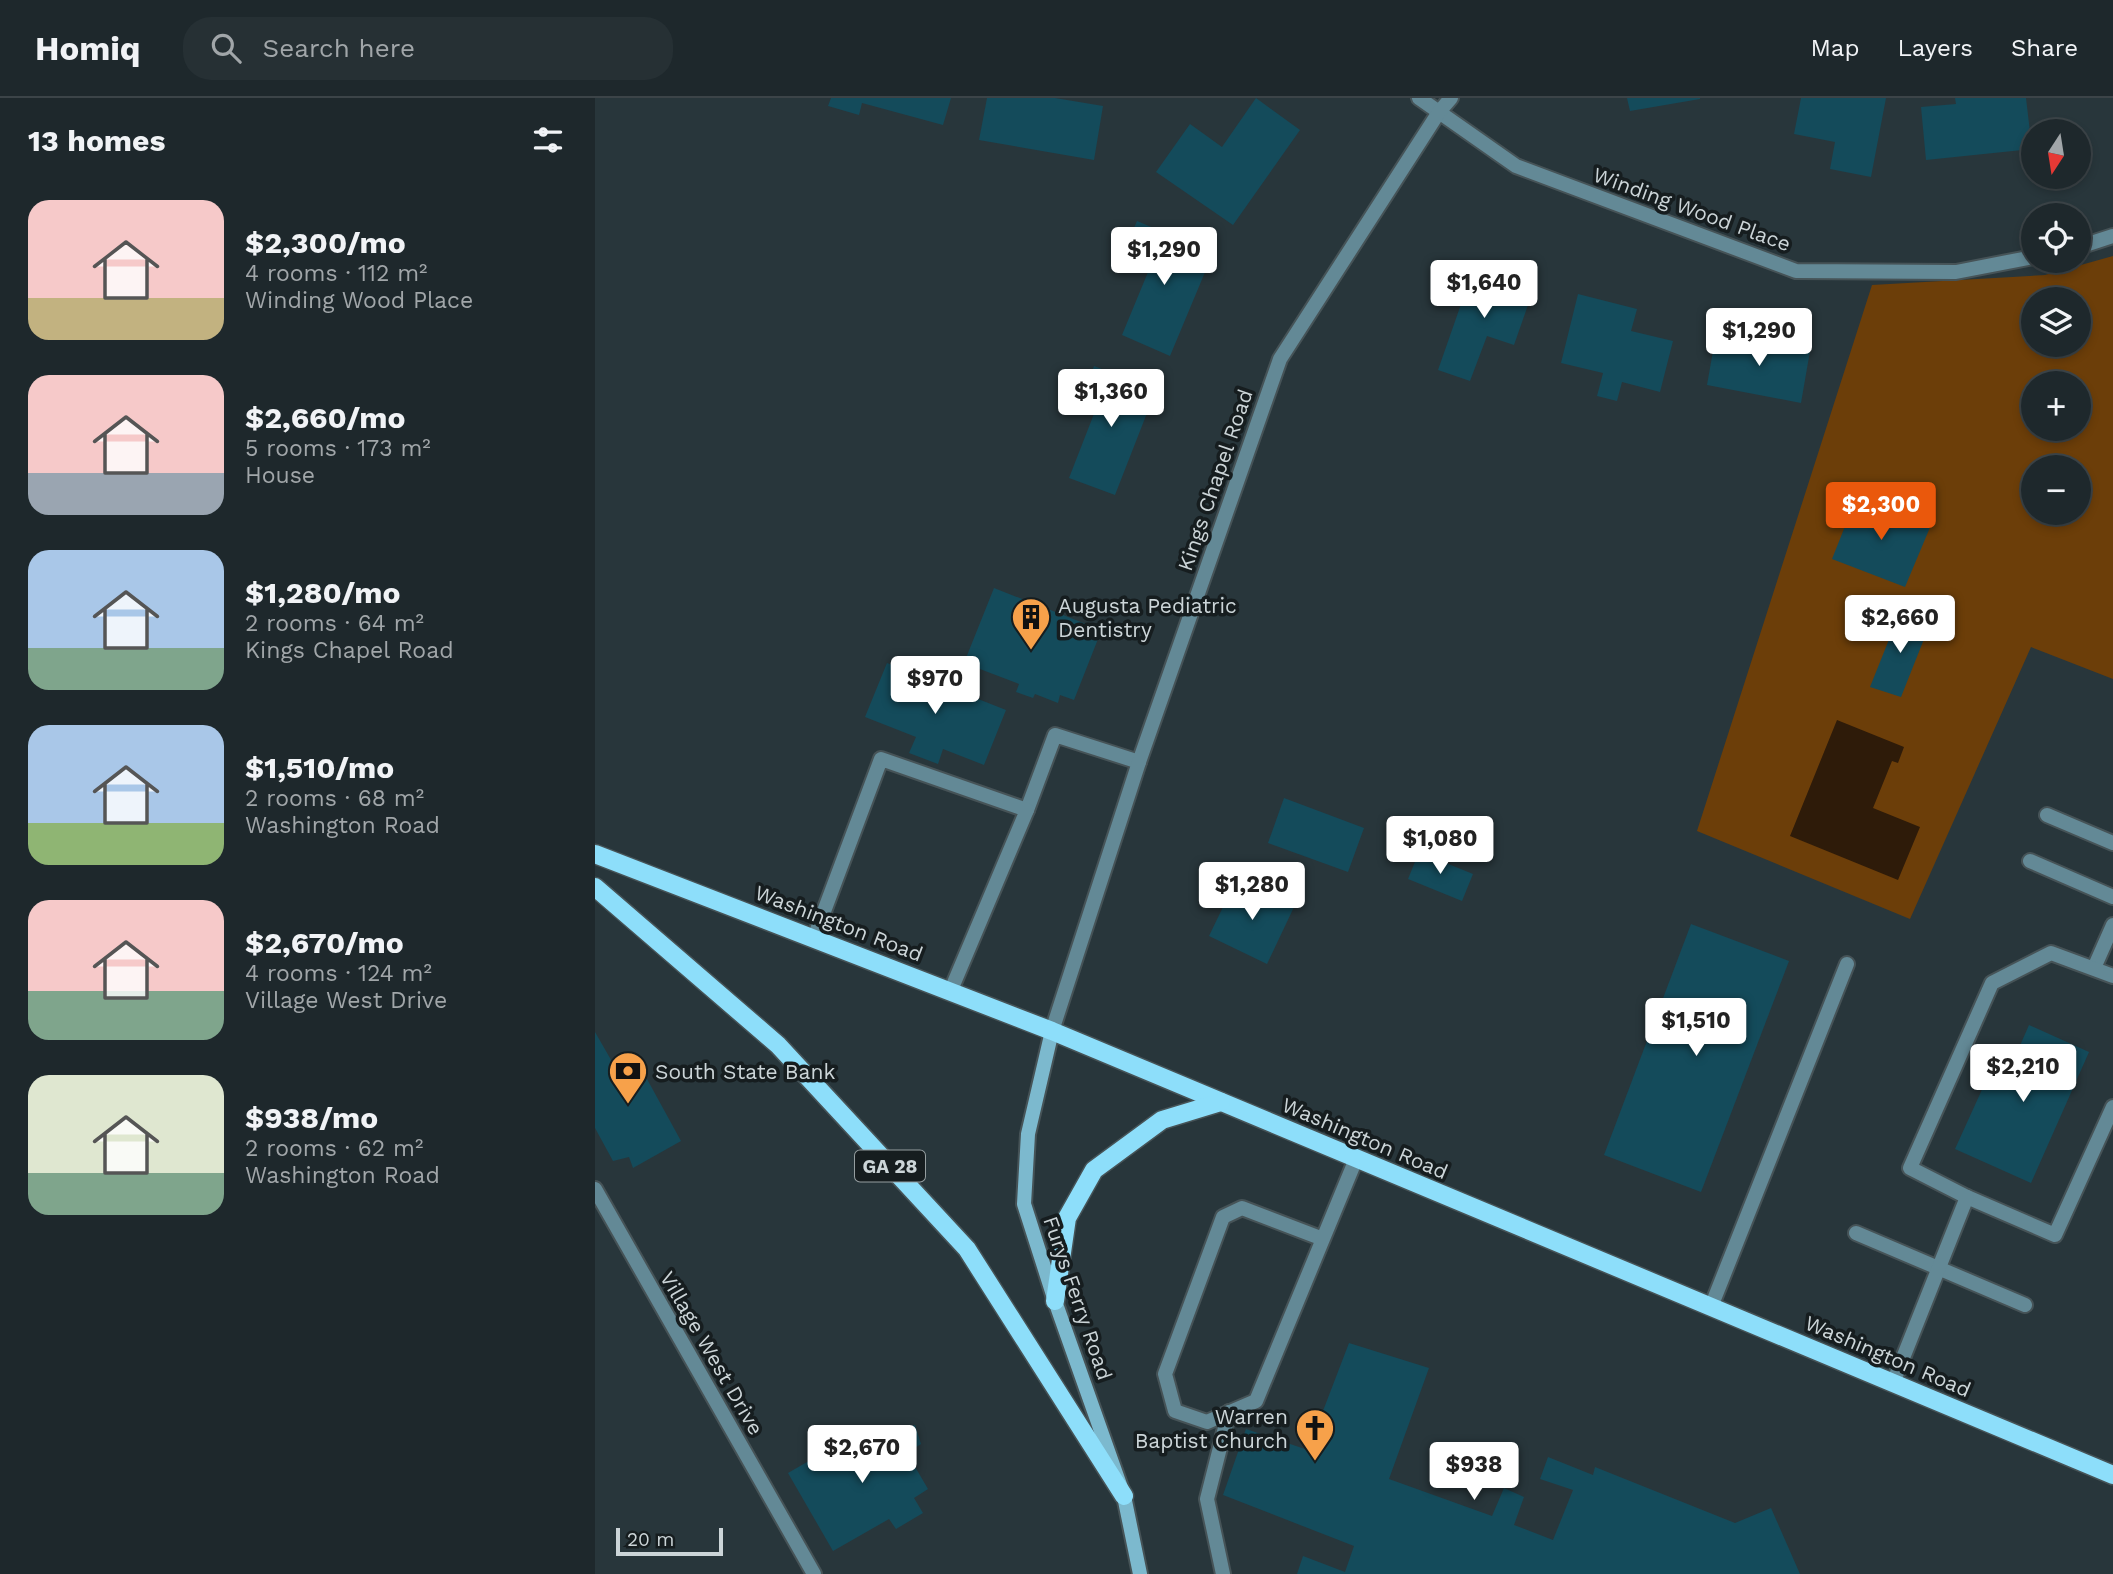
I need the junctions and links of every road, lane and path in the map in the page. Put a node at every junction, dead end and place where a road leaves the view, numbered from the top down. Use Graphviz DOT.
graph roads {
  1 [pos="1419,98"];
  2 [pos="1451,98"];
  3 [pos="1439,112"];
  4 [pos="2113,236"];
  5 [pos="2091,243"];
  6 [pos="2021,259"];
  7 [pos="1139,762"];
  8 [pos="1027,810"];
  9 [pos="2047,815"];
  10 [pos="2113,843"];
  11 [pos="595,854"];
  12 [pos="2030,861"];
  13 [pos="595,887"];
  14 [pos="2113,897"];
  15 [pos="2113,925"];
  16 [pos="814,938"];
  17 [pos="1847,964"];
  18 [pos="2094,968"];
  19 [pos="2113,976"];
  20 [pos="951,990"];
  21 [pos="1052,1031"];
  22 [pos="1221,1102"];
  23 [pos="2113,1107"];
  24 [pos="1356,1159"];
  25 [pos="595,1189"];
  26 [pos="1967,1197"];
  27 [pos="1856,1233"];
  28 [pos="1323,1239"];
  29 [pos="1939,1269"];
  30 [pos="1055,1301"];
  31 [pos="2025,1305"];
  32 [pos="1711,1307"];
  33 [pos="1893,1382"];
  34 [pos="1229,1412"];
  35 [pos="2113,1475"];
  36 [pos="1124,1496"];
  37 [pos="814,1574"];
  38 [pos="1140,1574"];
  39 [pos="1223,1574"];
  1 -- 3 [label="street, Winding Wood Place"];
  2 -- 3 [label="street, Kings Chapel Road"];
  3 -- 6 [label="street, Winding Wood Place"];
  3 -- 7 [label="street, Kings Chapel Road"];
  4 -- 5 [label="street"];
  7 -- 8 [label="street"];
  7 -- 21 [label="street, Kings Chapel Road"];
  8 -- 16 [label="street"];
  8 -- 20 [label="street"];
  9 -- 10 [label="street"];
  11 -- 16 [label="main road, Washington Road"];
  12 -- 14 [label="street"];
  13 -- 36 [label="main road, GA 28"];
  15 -- 18 [label="street"];
  16 -- 20 [label="main road, Washington Road"];
  17 -- 32 [label="street"];
  18 -- 19 [label="street"];
  18 -- 26 [label="street"];
  20 -- 21 [label="main road, Washington Road"];
  21 -- 22 [label="main road, Washington Road"];
  21 -- 30 [label="main road, Furys Ferry Road / GA 28"];
  22 -- 24 [label="main road, Washington Road"];
  22 -- 30 [label="main road"];
  23 -- 26 [label="street"];
  24 -- 28 [label="street"];
  24 -- 32 [label="main road, Washington Road"];
  25 -- 37 [label="street, Village West Drive"];
  26 -- 29 [label="street"];
  27 -- 29 [label="street"];
  28 -- 34 [label="street"];
  28 -- 34 [label="street"];
  29 -- 31 [label="street"];
  29 -- 33 [label="street"];
  30 -- 36 [label="main road, Furys Ferry Road / GA 28"];
  32 -- 33 [label="main road, Washington Road"];
  33 -- 35 [label="main road, Washington Road"];
  34 -- 39 [label="street"];
  36 -- 38 [label="main road, Furys Ferry Road / GA 28"];
}
